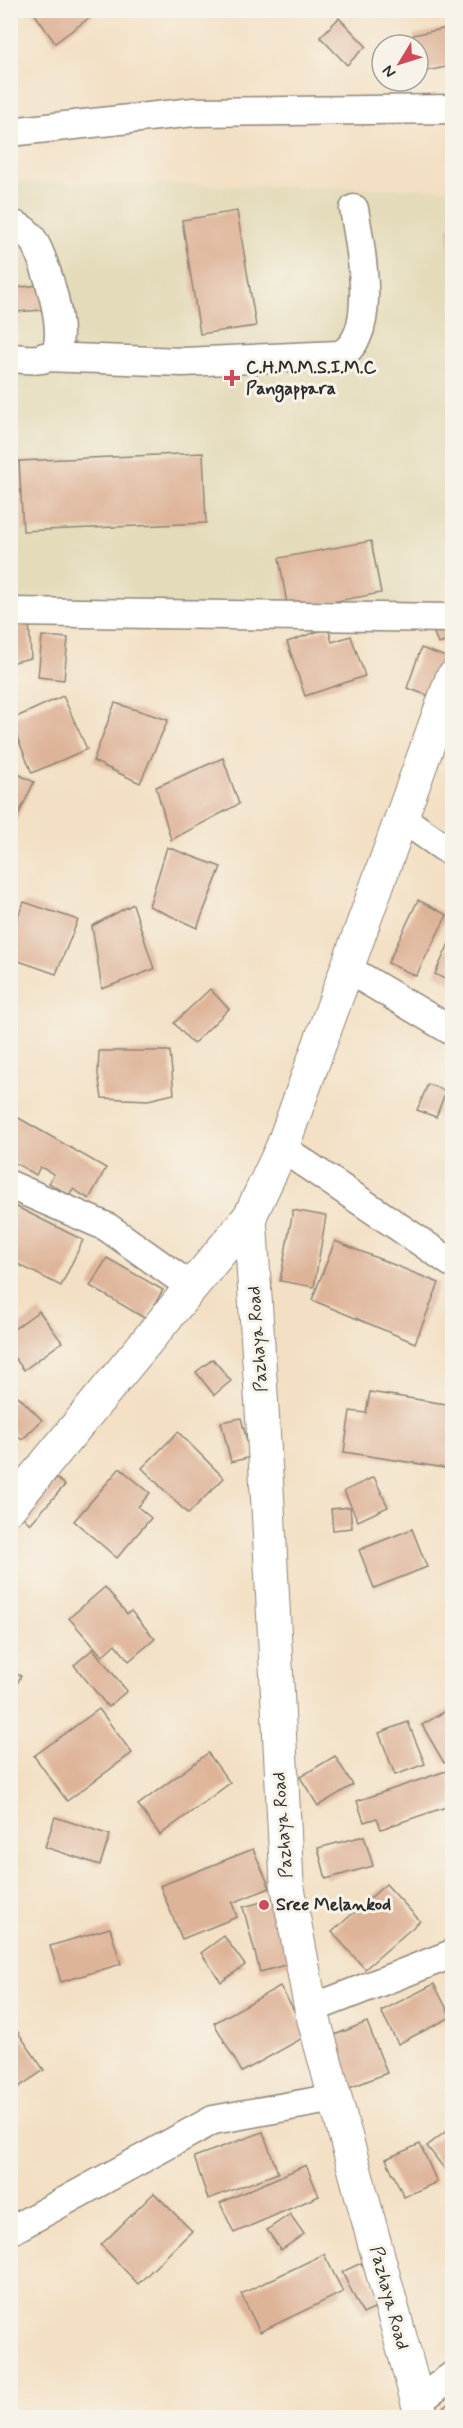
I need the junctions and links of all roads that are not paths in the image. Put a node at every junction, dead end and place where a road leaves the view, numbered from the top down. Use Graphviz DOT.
graph roads {
  1 [pos="453,109"];
  2 [pos="10,132"];
  3 [pos="354,209"];
  4 [pos="10,224"];
  5 [pos="44,357"];
  6 [pos="10,358"];
  7 [pos="10,612"];
  8 [pos="453,618"];
  9 [pos="453,678"];
  10 [pos="400,818"];
  11 [pos="453,853"];
  12 [pos="346,968"];
  13 [pos="453,1031"];
  14 [pos="282,1148"];
  15 [pos="10,1185"];
  16 [pos="250,1216"];
  17 [pos="453,1263"];
  18 [pos="190,1286"];
  19 [pos="10,1507"];
  20 [pos="453,1954"];
  21 [pos="310,2009"];
  22 [pos="335,2098"];
  23 [pos="10,2231"];
  24 [pos="453,2376"];
  25 [pos="420,2410"];
  1 -- 2 [label="street"];
  3 -- 5 [label="street"];
  4 -- 5 [label="street"];
  5 -- 6 [label="street"];
  7 -- 8 [label="street"];
  9 -- 10 [label="street"];
  10 -- 11 [label="street"];
  10 -- 12 [label="street"];
  12 -- 13 [label="street"];
  12 -- 14 [label="street"];
  14 -- 16 [label="street"];
  14 -- 17 [label="street"];
  15 -- 18 [label="street"];
  16 -- 18 [label="street"];
  16 -- 21 [label="street, Pazhaya Road"];
  18 -- 19 [label="street"];
  20 -- 21 [label="street"];
  21 -- 22 [label="street, Pazhaya Road"];
  22 -- 23 [label="street"];
  22 -- 25 [label="street, Pazhaya Road"];
  24 -- 25 [label="street"];
}
